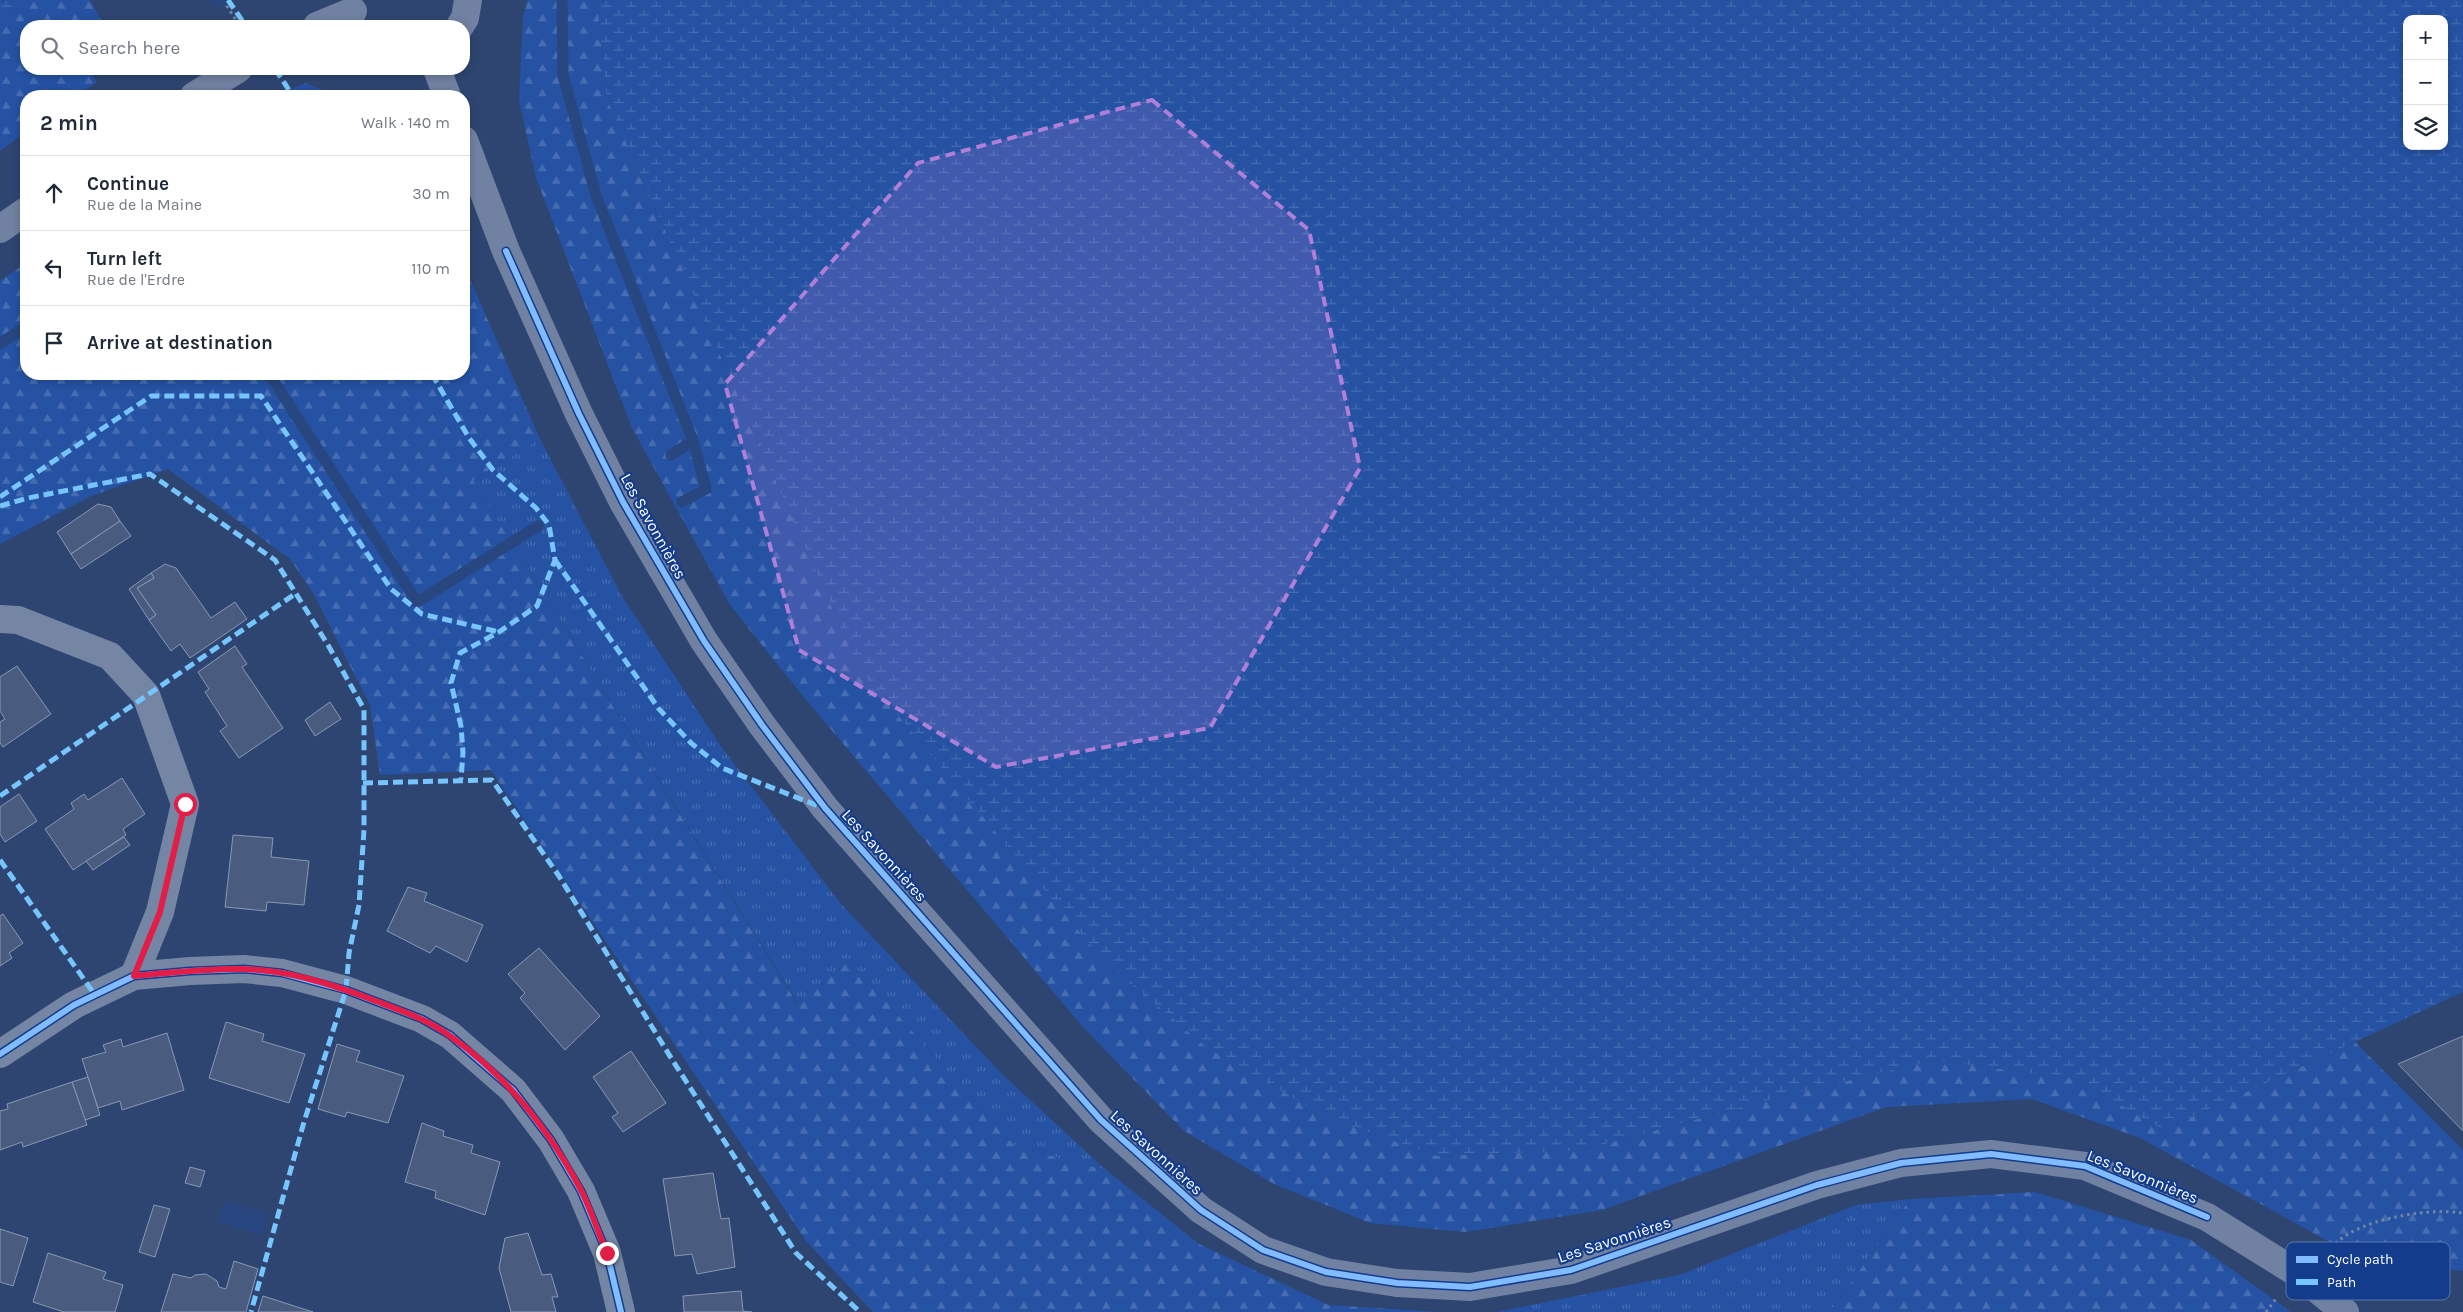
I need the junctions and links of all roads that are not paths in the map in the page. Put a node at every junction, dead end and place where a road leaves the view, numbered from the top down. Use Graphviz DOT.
graph roads {
  1 [pos="468,0"];
  2 [pos="355,12"];
  3 [pos="333,20"];
  4 [pos="463,20"];
  5 [pos="228,75"];
  6 [pos="439,75"];
  7 [pos="204,90"];
  8 [pos="445,90"];
  9 [pos="470,156"];
  10 [pos="20,215"];
  11 [pos="0,229"];
  12 [pos="0,619"];
  13 [pos="134,976"];
  14 [pos="0,1054"];
  15 [pos="2286,1266"];
  16 [pos="2330,1300"];
  17 [pos="621,1312"];
  18 [pos="2345,1312"];
  1 -- 4 [label="street"];
  2 -- 3 [label="street"];
  5 -- 7 [label="street"];
  6 -- 8 [label="street"];
  9 -- 15 [label="street, Les Savonnières"];
  10 -- 11 [label="street"];
  12 -- 13 [label="street"];
  13 -- 14 [label="street"];
  13 -- 17 [label="street"];
  16 -- 18 [label="street, Les Savonnières"];
}
